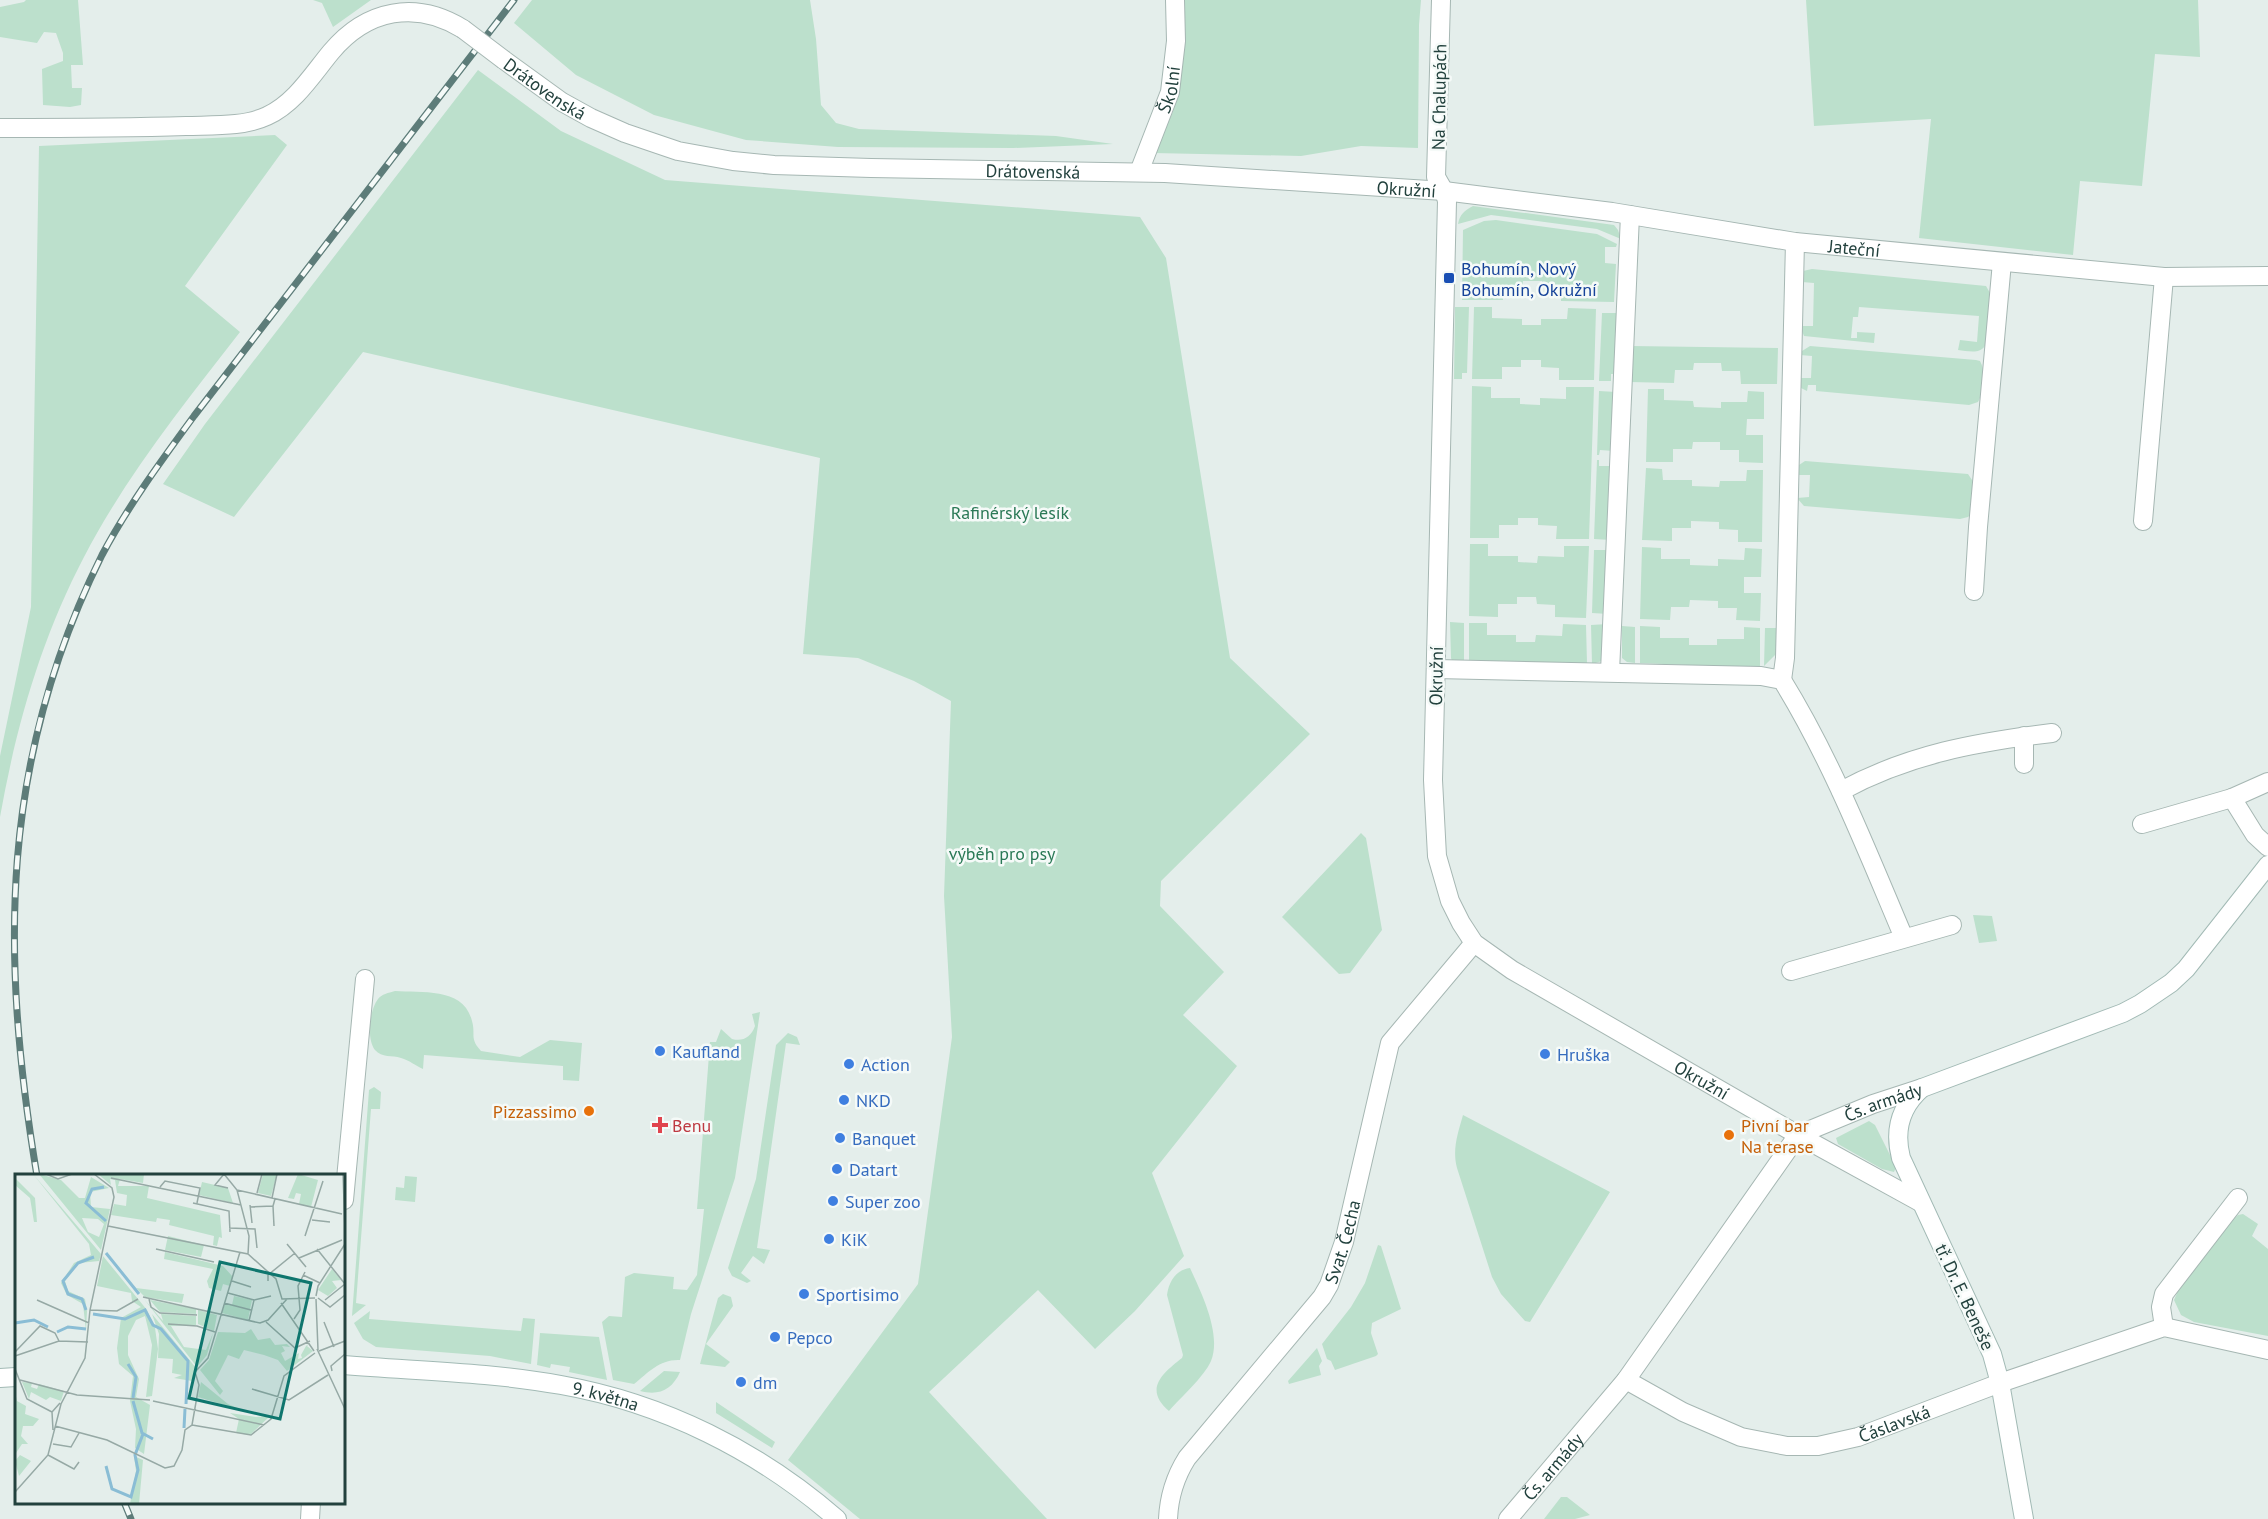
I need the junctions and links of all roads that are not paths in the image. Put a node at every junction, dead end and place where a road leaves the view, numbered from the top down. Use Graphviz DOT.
graph roads {
  1 [pos="1175,0"];
  2 [pos="1441,0"];
  3 [pos="0,128"];
  4 [pos="1139,172"];
  5 [pos="1444,191"];
  6 [pos="1630,215"];
  7 [pos="1795,242"];
  8 [pos="2002,262"];
  9 [pos="2268,276"];
  10 [pos="2164,277"];
  11 [pos="2143,521"];
  12 [pos="1974,591"];
  13 [pos="1436,669"];
  14 [pos="1610,672"];
  15 [pos="1782,680"];
  16 [pos="2052,733"];
  17 [pos="2024,736"];
  18 [pos="2024,764"];
  19 [pos="2268,782"];
  20 [pos="1841,791"];
  21 [pos="2232,798"];
  22 [pos="2142,824"];
  23 [pos="2268,847"];
  24 [pos="2268,866"];
  25 [pos="1952,925"];
  26 [pos="1904,938"];
  27 [pos="1474,943"];
  28 [pos="1791,971"];
  29 [pos="365,979"];
  30 [pos="1922,1088"];
  31 [pos="1798,1135"];
  32 [pos="345,1189"];
  33 [pos="2238,1198"];
  34 [pos="1920,1202"];
  35 [pos="2164,1327"];
  36 [pos="2268,1350"];
  37 [pos="345,1365"];
  38 [pos="1626,1380"];
  39 [pos="2000,1383"];
  40 [pos="311,1504"];
  41 [pos="310,1519"];
  42 [pos="837,1519"];
  43 [pos="1168,1519"];
  44 [pos="1508,1519"];
  45 [pos="2024,1519"];
  1 -- 4 [label="street, Školní"];
  2 -- 5 [label="street, Na Chalupách"];
  3 -- 4 [label="street, Drátovenská, bridge"];
  4 -- 5 [label="street, Okružní"];
  5 -- 6 [label="street, Jateční"];
  5 -- 13 [label="street, Okružní"];
  6 -- 7 [label="street, Jateční"];
  6 -- 14 [label="street"];
  7 -- 8 [label="street, Jateční"];
  7 -- 15 [label="street"];
  8 -- 10 [label="street, Jateční"];
  8 -- 12 [label="street"];
  9 -- 10 [label="street, Jateční"];
  10 -- 11 [label="street"];
  13 -- 14 [label="street"];
  13 -- 27 [label="street, Okružní"];
  14 -- 15 [label="street"];
  15 -- 20 [label="street"];
  16 -- 17 [label="street"];
  17 -- 18 [label="street"];
  17 -- 20 [label="street"];
  19 -- 21 [label="street"];
  20 -- 26 [label="street"];
  21 -- 22 [label="street"];
  21 -- 23 [label="street"];
  24 -- 30 [label="street, Čs. armády"];
  25 -- 26 [label="street"];
  26 -- 28 [label="street"];
  27 -- 31 [label="street, Okružní"];
  27 -- 43 [label="street, Svat. Čecha"];
  29 -- 32 [label="street"];
  30 -- 31 [label="street, Čs. armády"];
  30 -- 34 [label="street, tř. Dr. E. Beneše"];
  31 -- 34 [label="street, Okružní"];
  31 -- 38 [label="street, Čs. armády"];
  33 -- 35 [label="street"];
  34 -- 39 [label="street, tř. Dr. E. Beneše"];
  35 -- 36 [label="street"];
  35 -- 39 [label="street, Čáslavská"];
  37 -- 42 [label="street, 9. května"];
  38 -- 39 [label="street, Čáslavská"];
  38 -- 44 [label="street, Čs. armády"];
  39 -- 45 [label="street, tř. Dr. E. Beneše"];
  40 -- 41 [label="street"];
}
